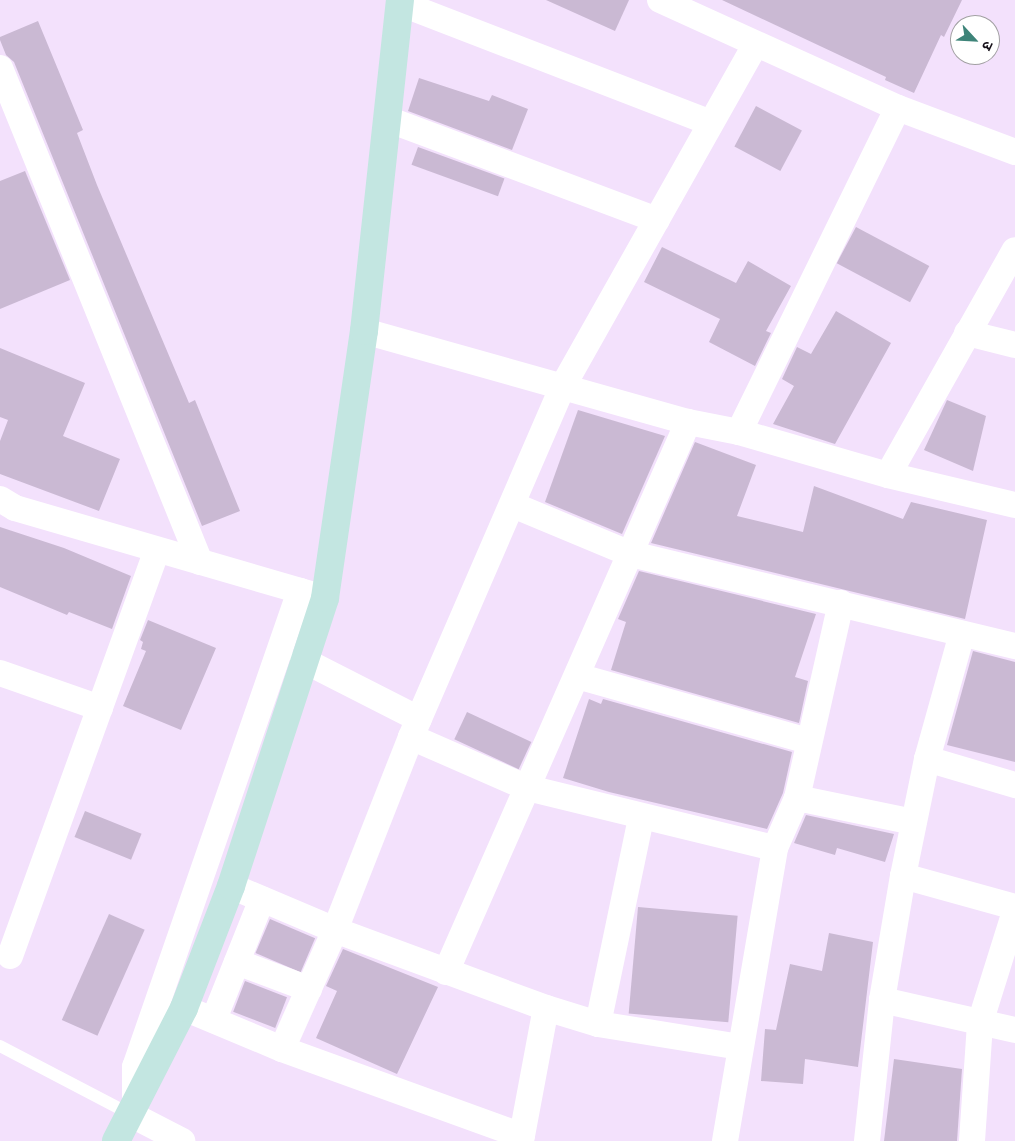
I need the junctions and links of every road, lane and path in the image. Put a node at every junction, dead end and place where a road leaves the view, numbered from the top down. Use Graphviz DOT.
graph roads {
  1 [pos="660,0"];
  2 [pos="400,2"];
  3 [pos="755,45"];
  4 [pos="0,68"];
  5 [pos="898,108"];
  6 [pos="387,119"];
  7 [pos="711,123"];
  8 [pos="1015,152"];
  9 [pos="657,220"];
  10 [pos="1015,250"];
  11 [pos="364,331"];
  12 [pos="966,333"];
  13 [pos="1015,346"];
  14 [pos="563,386"];
  15 [pos="688,422"];
  16 [pos="739,432"];
  17 [pos="888,475"];
  18 [pos="0,499"];
  19 [pos="513,505"];
  20 [pos="1015,505"];
  21 [pos="157,550"];
  22 [pos="632,554"];
  23 [pos="200,562"];
  24 [pos="313,594"];
  25 [pos="842,603"];
  26 [pos="962,634"];
  27 [pos="1015,646"];
  28 [pos="303,660"];
  29 [pos="0,673"];
  30 [pos="577,676"];
  31 [pos="100,708"];
  32 [pos="415,728"];
  33 [pos="808,741"];
  34 [pos="927,759"];
  35 [pos="1015,785"];
  36 [pos="528,788"];
  37 [pos="797,798"];
  38 [pos="641,818"];
  39 [pos="914,822"];
  40 [pos="775,848"];
  41 [pos="903,876"];
  42 [pos="231,886"];
  43 [pos="262,899"];
  44 [pos="1015,907"];
  45 [pos="1015,911"];
  46 [pos="335,930"];
  47 [pos="10,956"];
  48 [pos="237,962"];
  49 [pos="446,972"];
  50 [pos="308,989"];
  51 [pos="882,1000"];
  52 [pos="184,1008"];
  53 [pos="546,1008"];
  54 [pos="214,1019"];
  55 [pos="980,1023"];
  56 [pos="598,1024"];
  57 [pos="1015,1030"];
  58 [pos="0,1046"];
  59 [pos="740,1047"];
  60 [pos="282,1049"];
  61 [pos="133,1109"];
  62 [pos="522,1138"];
  63 [pos="116,1141"];
  64 [pos="182,1141"];
  65 [pos="725,1141"];
  66 [pos="866,1141"];
  67 [pos="972,1141"];
  1 -- 3 [label="street"];
  2 -- 6 [label="street"];
  2 -- 7 [label="street"];
  3 -- 5 [label="street"];
  3 -- 7 [label="street"];
  4 -- 23 [label="street"];
  5 -- 8 [label="street"];
  5 -- 16 [label="street"];
  6 -- 9 [label="street"];
  6 -- 11 [label="street"];
  7 -- 9 [label="street"];
  9 -- 14 [label="street"];
  10 -- 12 [label="street"];
  11 -- 14 [label="street"];
  11 -- 24 [label="street"];
  12 -- 13 [label="street"];
  12 -- 17 [label="street"];
  14 -- 15 [label="street"];
  14 -- 19 [label="street"];
  15 -- 16 [label="street"];
  15 -- 22 [label="street"];
  16 -- 17 [label="street"];
  17 -- 20 [label="street"];
  18 -- 21 [label="street"];
  19 -- 22 [label="street"];
  19 -- 32 [label="street"];
  21 -- 23 [label="street"];
  21 -- 31 [label="street"];
  22 -- 25 [label="street"];
  22 -- 30 [label="street"];
  23 -- 24 [label="street"];
  24 -- 28 [label="street"];
  24 -- 61 [label="street"];
  25 -- 26 [label="street"];
  25 -- 33 [label="street"];
  26 -- 27 [label="street"];
  26 -- 34 [label="street"];
  28 -- 32 [label="street"];
  28 -- 42 [label="street"];
  29 -- 31 [label="street"];
  30 -- 33 [label="street"];
  30 -- 36 [label="street"];
  31 -- 47 [label="street"];
  32 -- 36 [label="street"];
  32 -- 46 [label="street"];
  33 -- 37 [label="street"];
  34 -- 35 [label="street"];
  34 -- 39 [label="street"];
  36 -- 38 [label="street"];
  36 -- 49 [label="street"];
  37 -- 39 [label="street"];
  37 -- 40 [label="street"];
  38 -- 40 [label="street"];
  38 -- 56 [label="street"];
  39 -- 41 [label="street"];
  40 -- 59 [label="street"];
  41 -- 44 [label="street"];
  41 -- 51 [label="street"];
  42 -- 43 [label="street"];
  42 -- 52 [label="street"];
  43 -- 46 [label="street"];
  43 -- 48 [label="street"];
  45 -- 55 [label="street"];
  46 -- 49 [label="street"];
  46 -- 50 [label="street"];
  48 -- 50 [label="street"];
  48 -- 54 [label="street"];
  49 -- 53 [label="street"];
  50 -- 60 [label="street"];
  51 -- 55 [label="street"];
  51 -- 66 [label="street"];
  52 -- 54 [label="street"];
  52 -- 61 [label="street"];
  53 -- 56 [label="street"];
  53 -- 62 [label="street"];
  54 -- 60 [label="street"];
  55 -- 57 [label="street"];
  55 -- 67 [label="street"];
  56 -- 59 [label="street"];
  58 -- 61 [label="lane"];
  59 -- 65 [label="street"];
  60 -- 62 [label="street"];
  61 -- 63 [label="street"];
  61 -- 64 [label="street"];
}
